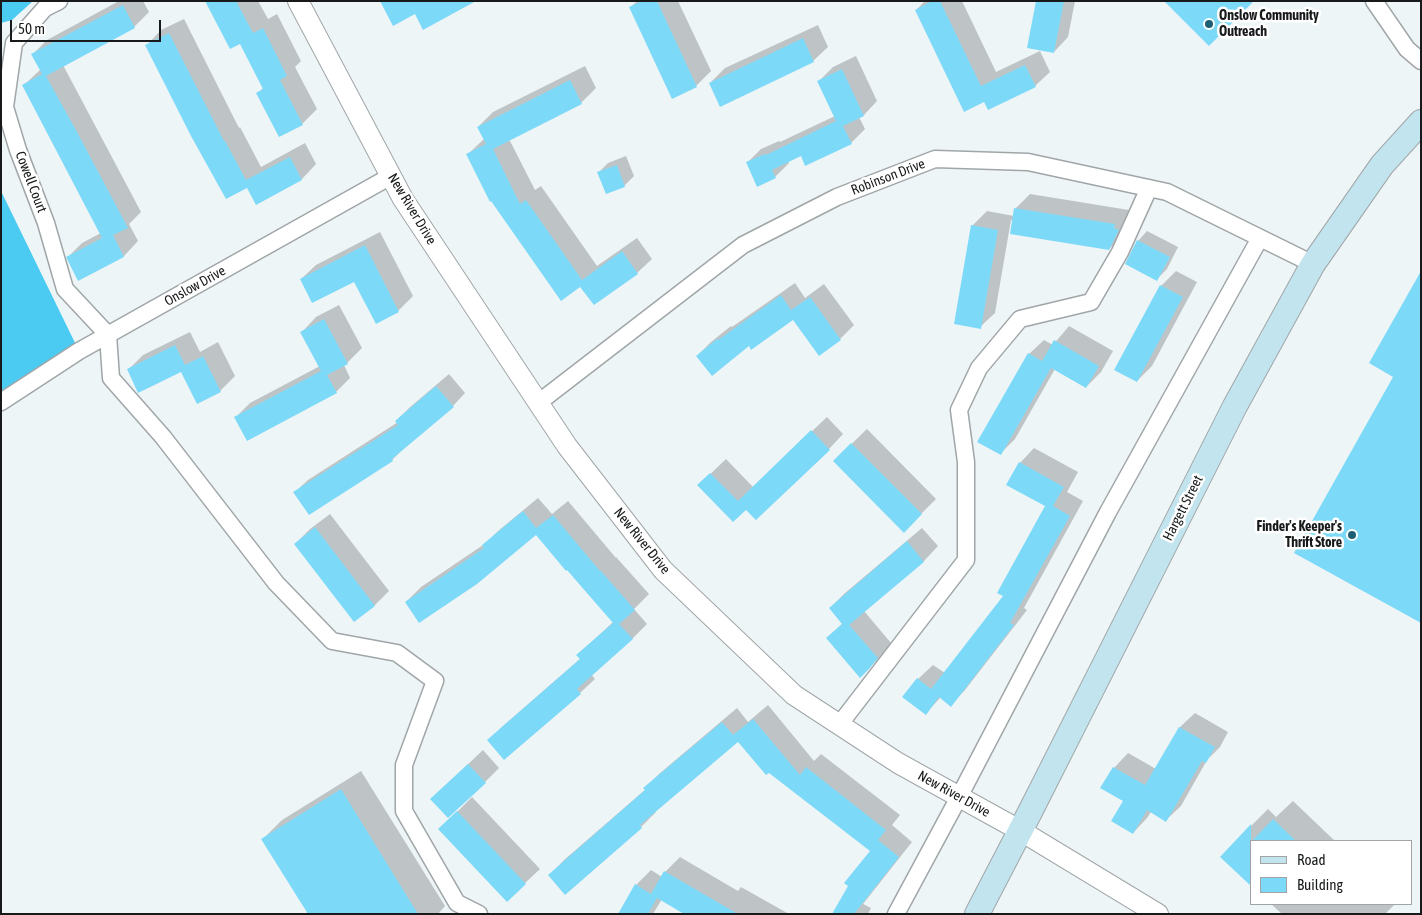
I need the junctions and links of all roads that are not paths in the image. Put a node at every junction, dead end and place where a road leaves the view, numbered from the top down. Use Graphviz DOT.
graph roads {
  1 [pos="59,1"];
  2 [pos="298,1"];
  3 [pos="1374,1"];
  4 [pos="1421,61"];
  5 [pos="1421,122"];
  6 [pos="391,176"];
  7 [pos="1149,188"];
  8 [pos="1260,238"];
  9 [pos="1313,264"];
  10 [pos="108,335"];
  11 [pos="1,402"];
  12 [pos="538,403"];
  13 [pos="839,725"];
  14 [pos="959,797"];
  15 [pos="1021,831"];
  16 [pos="479,914"];
  17 [pos="896,914"];
  18 [pos="977,914"];
  19 [pos="1158,914"];
  1 -- 10 [label="street, Cowell Court"];
  2 -- 6 [label="street, New River Drive"];
  3 -- 4 [label="street"];
  5 -- 9 [label="main road, Hargett Street"];
  6 -- 10 [label="street, Onslow Drive"];
  6 -- 12 [label="street, New River Drive"];
  7 -- 8 [label="street, Robinson Drive"];
  7 -- 12 [label="street, Robinson Drive"];
  7 -- 13 [label="street"];
  8 -- 9 [label="street, Robinson Drive"];
  8 -- 14 [label="street"];
  9 -- 15 [label="main road, Hargett Street"];
  10 -- 11 [label="street, Onslow Drive"];
  10 -- 16 [label="street"];
  12 -- 13 [label="street, New River Drive"];
  13 -- 14 [label="street, New River Drive"];
  14 -- 15 [label="street, New River Drive"];
  14 -- 17 [label="street"];
  15 -- 18 [label="main road, Hargett Street"];
  15 -- 19 [label="street, New River Drive"];
}
